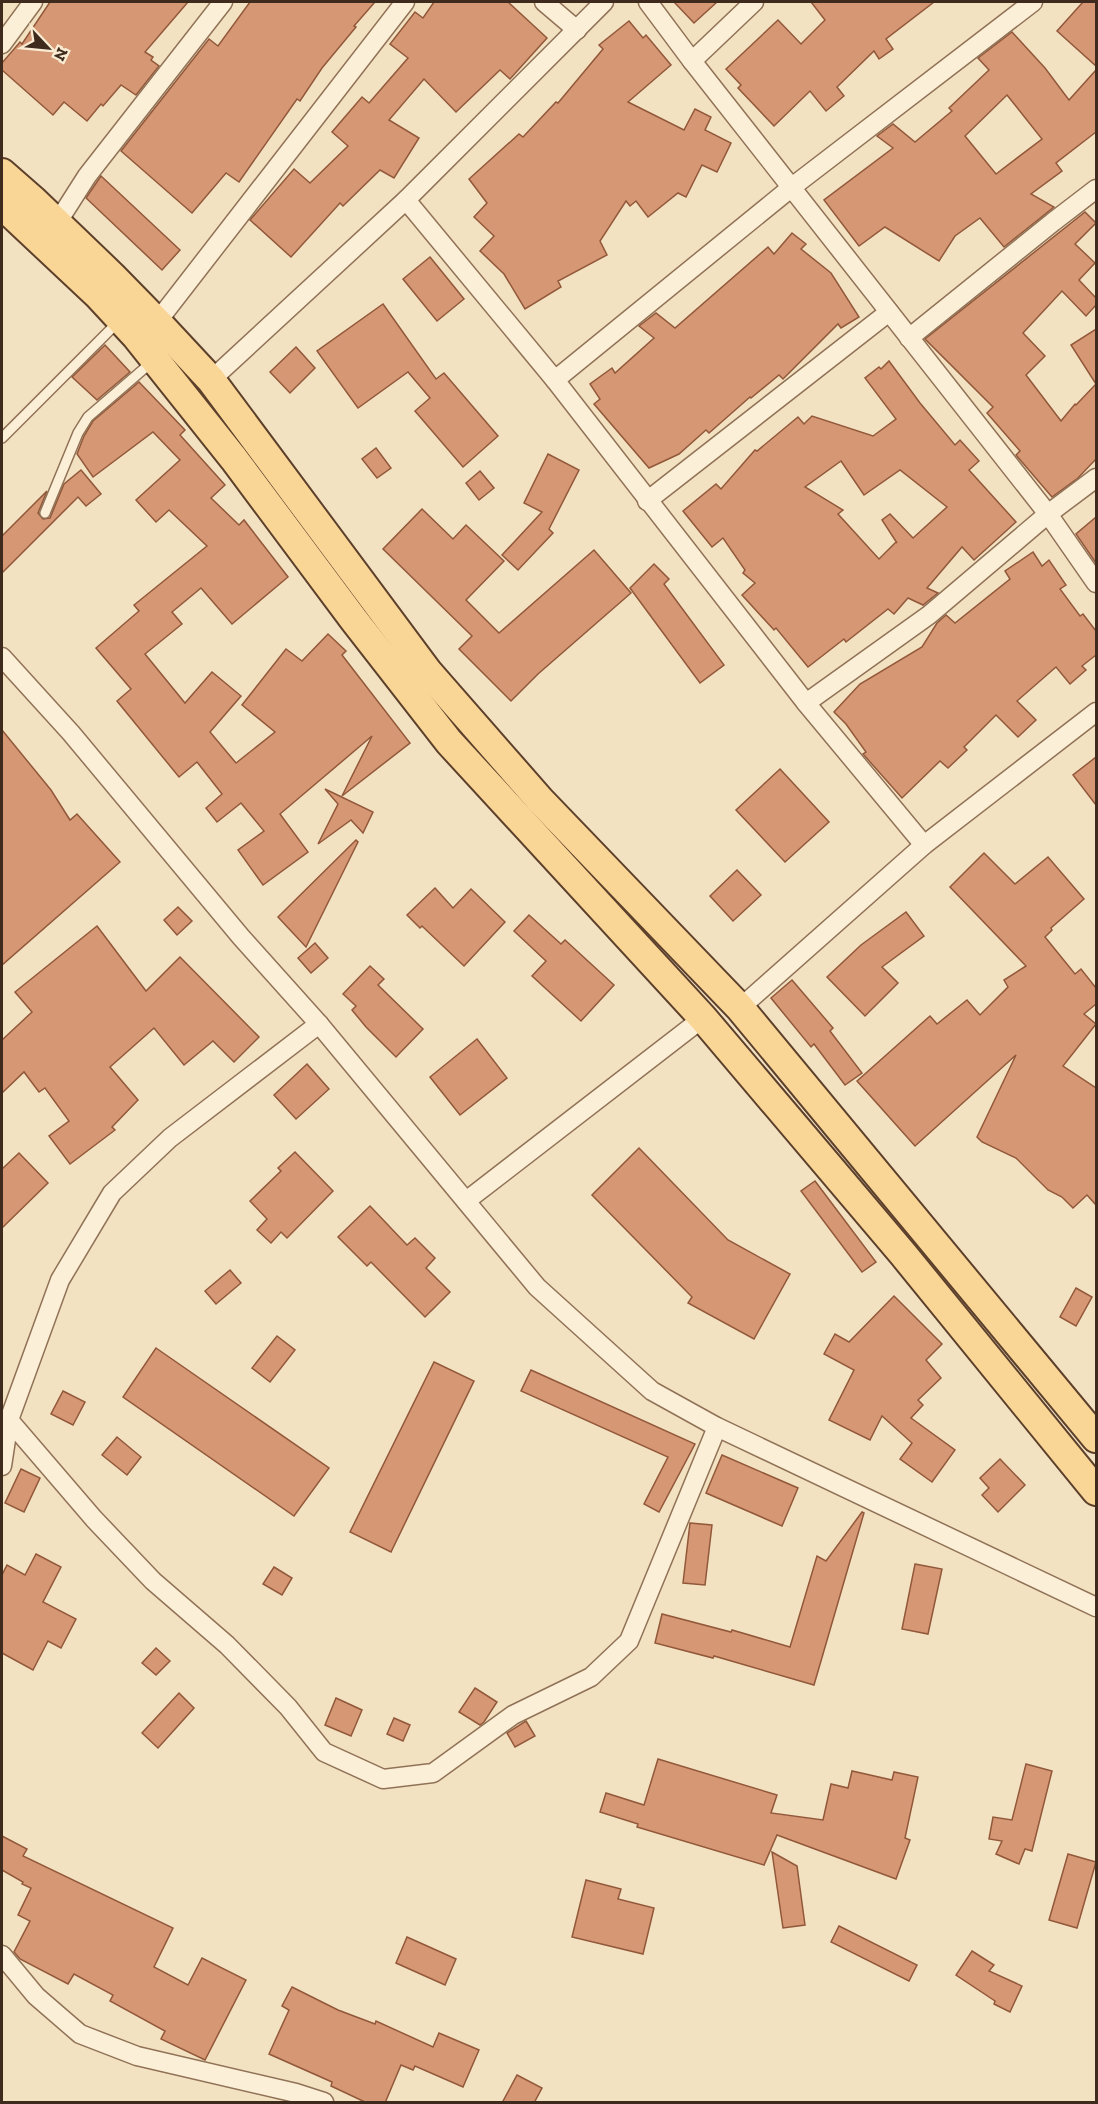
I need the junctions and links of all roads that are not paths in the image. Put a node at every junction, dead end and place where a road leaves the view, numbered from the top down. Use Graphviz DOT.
graph roads {
  1 [pos="33,2"];
  2 [pos="223,2"];
  3 [pos="405,2"];
  4 [pos="544,2"];
  5 [pos="604,2"];
  6 [pos="648,2"];
  7 [pos="754,2"];
  8 [pos="1033,2"];
  9 [pos="577,30"];
  10 [pos="2,44"];
  11 [pos="692,61"];
  12 [pos="2,173"];
  13 [pos="792,187"];
  14 [pos="1096,189"];
  15 [pos="406,200"];
  16 [pos="2,206"];
  17 [pos="57,223"];
  18 [pos="889,312"];
  19 [pos="120,319"];
  20 [pos="157,322"];
  21 [pos="909,338"];
  22 [pos="155,360"];
  23 [pos="211,380"];
  24 [pos="555,380"];
  25 [pos="2,438"];
  26 [pos="1096,478"];
  27 [pos="647,501"];
  28 [pos="45,513"];
  29 [pos="1048,514"];
  30 [pos="362,581"];
  31 [pos="1096,583"];
  32 [pos="336,597"];
  33 [pos="2,657"];
  34 [pos="806,703"];
  35 [pos="1096,712"];
  36 [pos="924,845"];
  37 [pos="740,1008"];
  38 [pos="703,1018"];
  39 [pos="319,1024"];
  40 [pos="466,1201"];
  41 [pos="9,1420"];
  42 [pos="717,1427"];
  43 [pos="1096,1437"];
  44 [pos="2,1466"];
  45 [pos="1096,1491"];
  46 [pos="1096,1606"];
  47 [pos="2,1955"];
  48 [pos="324,2103"];
  1 -- 10 [label="street"];
  2 -- 17 [label="street"];
  3 -- 20 [label="street"];
  4 -- 9 [label="street"];
  5 -- 9 [label="street"];
  6 -- 11 [label="street"];
  7 -- 11 [label="street"];
  8 -- 13 [label="street"];
  9 -- 15 [label="street"];
  11 -- 13 [label="street"];
  12 -- 17 [label="main road"];
  13 -- 18 [label="street"];
  13 -- 24 [label="street"];
  14 -- 21 [label="street"];
  15 -- 23 [label="street"];
  15 -- 24 [label="street"];
  16 -- 19 [label="main road"];
  17 -- 20 [label="main road"];
  18 -- 21 [label="street"];
  18 -- 27 [label="street"];
  19 -- 22 [label="main road"];
  19 -- 25 [label="lane"];
  20 -- 23 [label="main road"];
  21 -- 29 [label="street"];
  22 -- 28 [label="lane"];
  22 -- 32 [label="main road"];
  23 -- 30 [label="main road"];
  24 -- 27 [label="street"];
  26 -- 29 [label="street"];
  27 -- 34 [label="street"];
  29 -- 31 [label="street"];
  29 -- 34 [label="street"];
  30 -- 32 [label="main road"];
  30 -- 37 [label="main road"];
  32 -- 38 [label="main road"];
  33 -- 39 [label="street"];
  34 -- 36 [label="street"];
  35 -- 36 [label="street"];
  36 -- 37 [label="street"];
  37 -- 43 [label="main road"];
  38 -- 40 [label="street"];
  38 -- 45 [label="main road"];
  39 -- 40 [label="street"];
  39 -- 41 [label="street"];
  40 -- 42 [label="street"];
  41 -- 42 [label="street"];
  41 -- 44 [label="street"];
  42 -- 46 [label="street"];
  47 -- 48 [label="street"];
}
